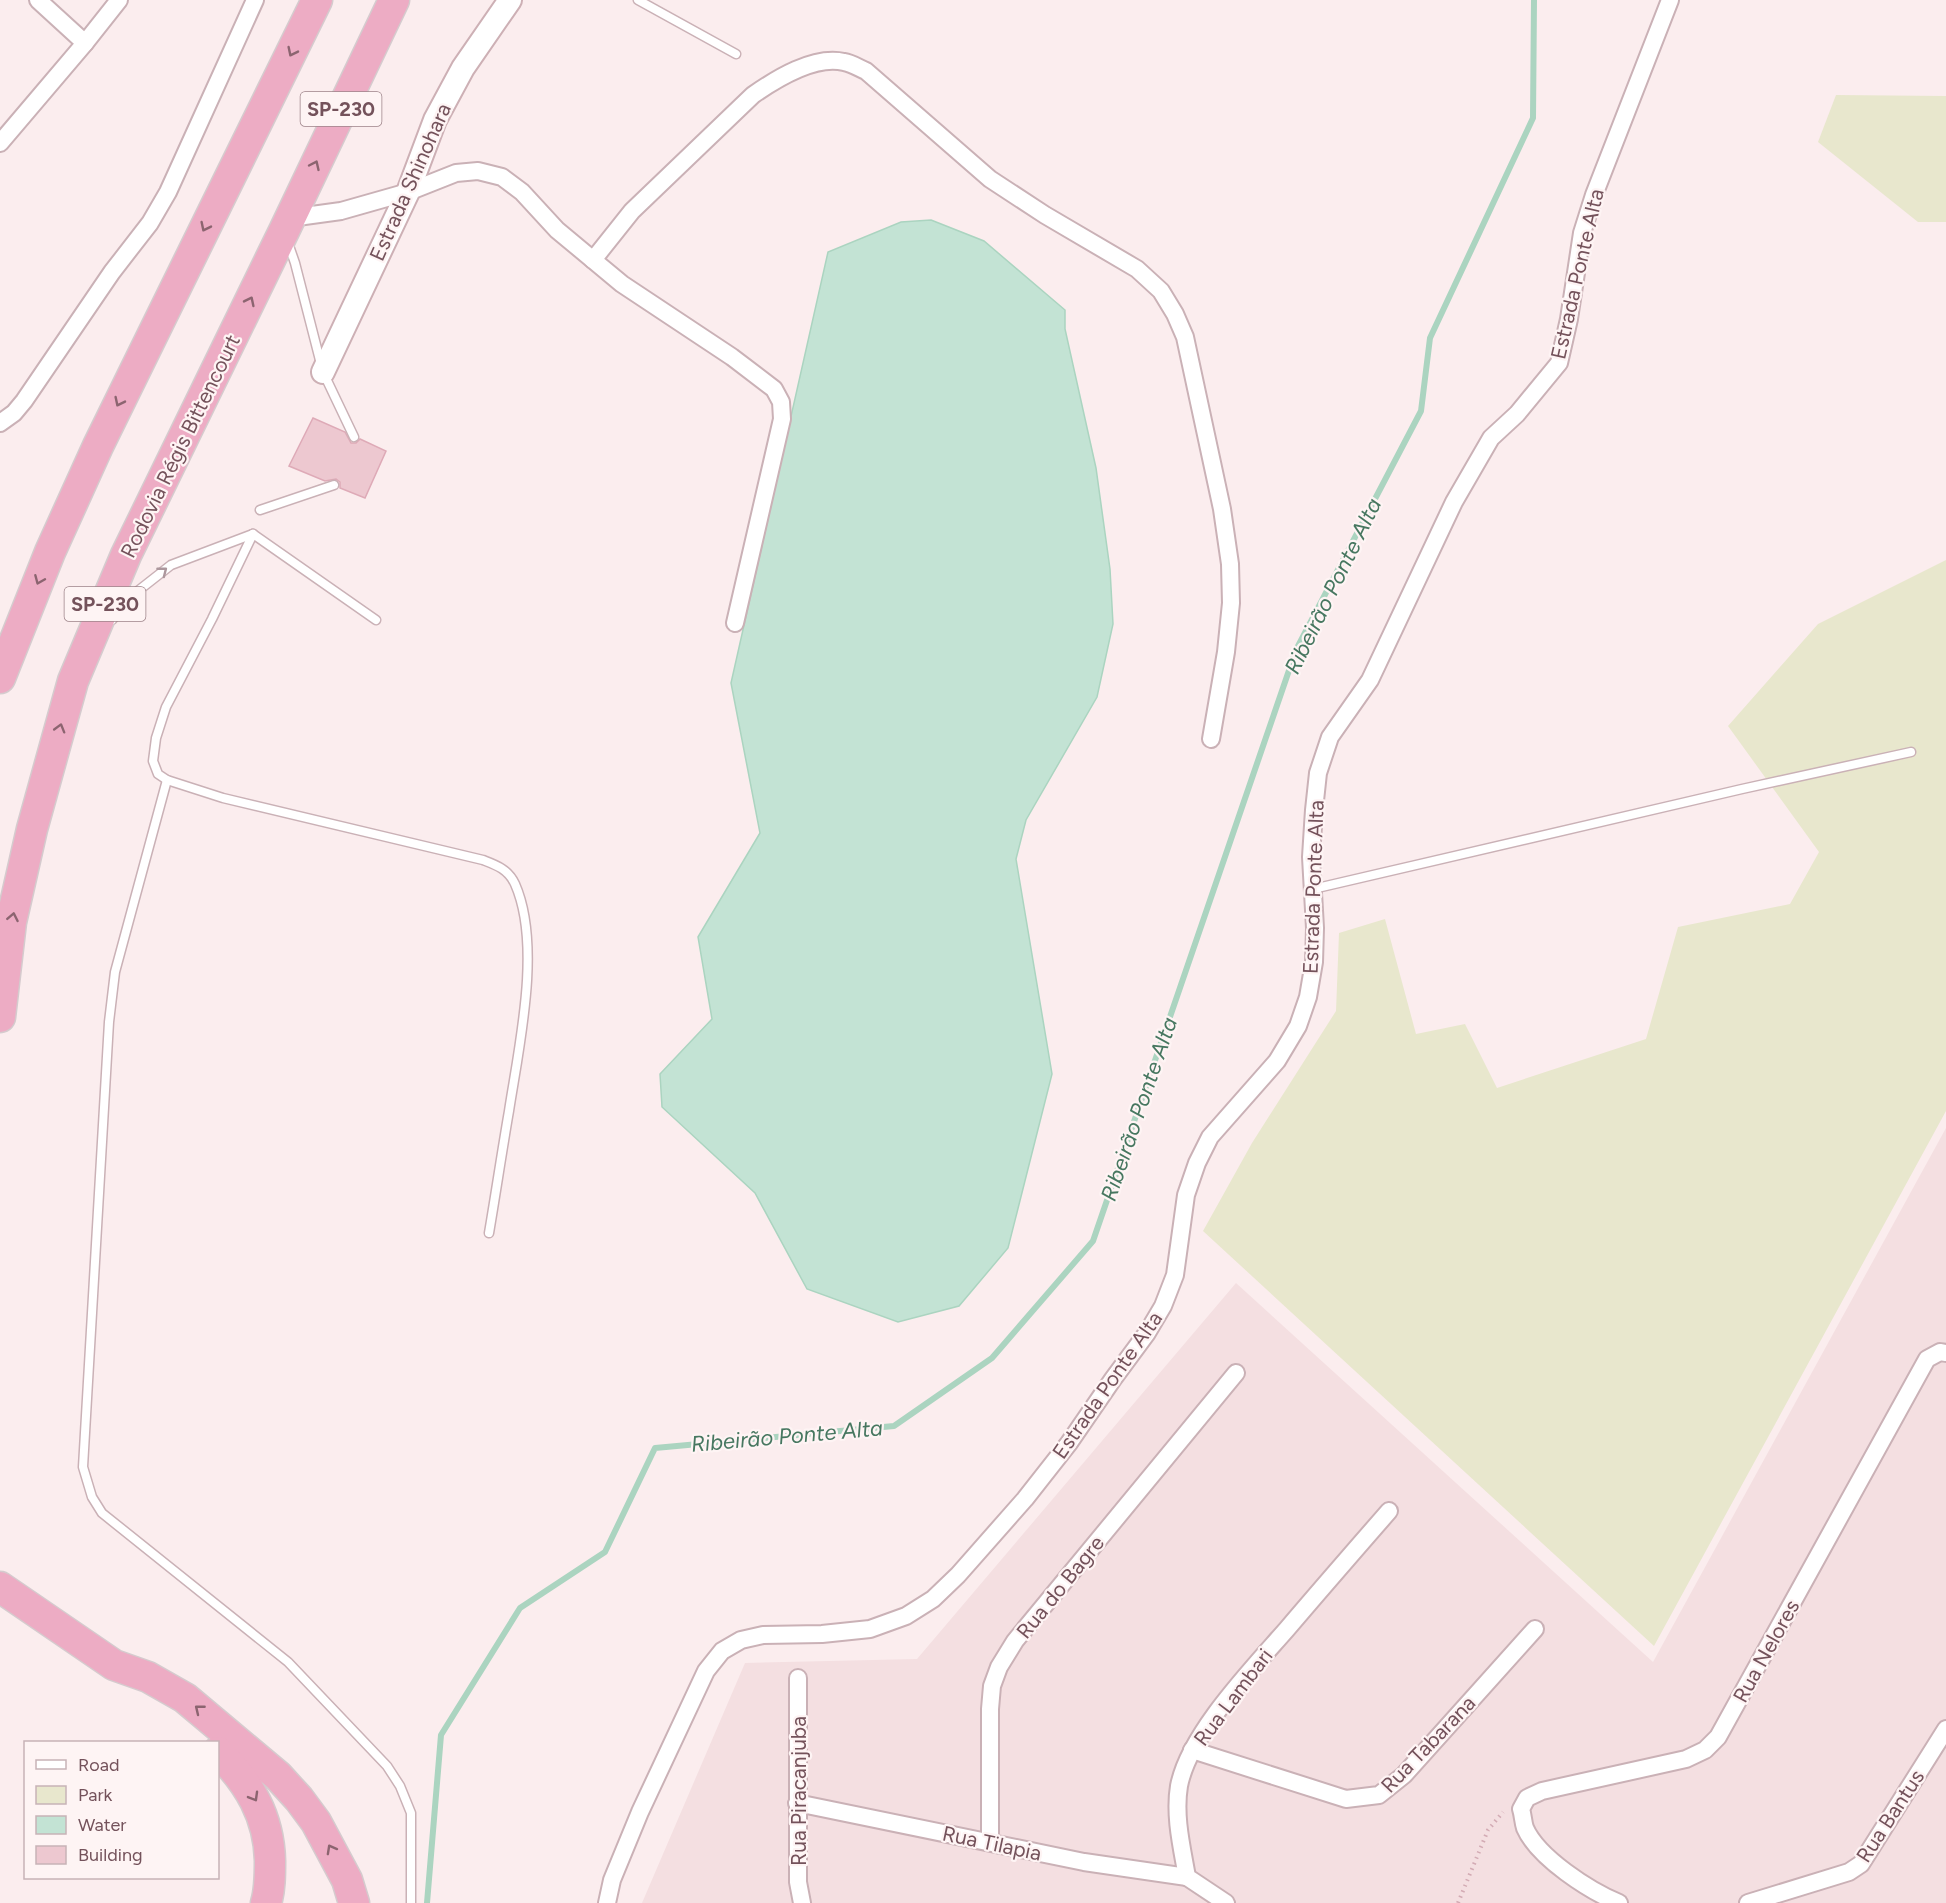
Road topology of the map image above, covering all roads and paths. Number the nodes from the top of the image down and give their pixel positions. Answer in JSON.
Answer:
{"nodes":[{"id":1,"x":38,"y":0,"type":"edge"},
{"id":2,"x":119,"y":0,"type":"edge"},
{"id":3,"x":255,"y":0,"type":"edge"},
{"id":4,"x":317,"y":0,"type":"edge"},
{"id":5,"x":394,"y":0,"type":"edge"},
{"id":6,"x":510,"y":0,"type":"edge"},
{"id":7,"x":638,"y":0,"type":"edge"},
{"id":8,"x":1670,"y":0,"type":"edge"},
{"id":9,"x":85,"y":43,"type":"junction"},
{"id":10,"x":736,"y":54,"type":"dead end"},
{"id":11,"x":0,"y":143,"type":"edge"},
{"id":12,"x":408,"y":192,"type":"junction"},
{"id":13,"x":287,"y":225,"type":"junction"},
{"id":14,"x":593,"y":260,"type":"junction"},
{"id":15,"x":323,"y":372,"type":"junction"},
{"id":16,"x":0,"y":423,"type":"edge"},
{"id":17,"x":354,"y":437,"type":"dead end"},
{"id":18,"x":334,"y":485,"type":"dead end"},
{"id":19,"x":260,"y":510,"type":"dead end"},
{"id":20,"x":253,"y":534,"type":"junction"},
{"id":21,"x":376,"y":620,"type":"dead end"},
{"id":22,"x":735,"y":623,"type":"dead end"},
{"id":23,"x":0,"y":678,"type":"edge"},
{"id":24,"x":73,"y":681,"type":"junction"},
{"id":25,"x":1211,"y":739,"type":"dead end"},
{"id":26,"x":1911,"y":752,"type":"dead end"},
{"id":27,"x":167,"y":780,"type":"junction"},
{"id":28,"x":1313,"y":889,"type":"junction"},
{"id":29,"x":0,"y":1017,"type":"edge"},
{"id":30,"x":489,"y":1233,"type":"dead end"},
{"id":31,"x":1946,"y":1353,"type":"edge"},
{"id":32,"x":1236,"y":1373,"type":"dead end"},
{"id":33,"x":1389,"y":1511,"type":"dead end"},
{"id":34,"x":0,"y":1587,"type":"edge"},
{"id":35,"x":1535,"y":1629,"type":"dead end"},
{"id":36,"x":101,"y":1657,"type":"junction"},
{"id":37,"x":798,"y":1678,"type":"dead end"},
{"id":38,"x":1946,"y":1729,"type":"edge"},
{"id":39,"x":206,"y":1741,"type":"edge"},
{"id":40,"x":1192,"y":1750,"type":"junction"},
{"id":41,"x":219,"y":1753,"type":"edge"},
{"id":42,"x":798,"y":1803,"type":"junction"},
{"id":43,"x":1521,"y":1809,"type":"junction"},
{"id":44,"x":990,"y":1842,"type":"junction"},
{"id":45,"x":1187,"y":1877,"type":"junction"},
{"id":46,"x":266,"y":1903,"type":"edge"},
{"id":47,"x":354,"y":1903,"type":"edge"},
{"id":48,"x":411,"y":1903,"type":"edge"},
{"id":49,"x":607,"y":1903,"type":"edge"},
{"id":50,"x":802,"y":1903,"type":"edge"},
{"id":51,"x":1226,"y":1903,"type":"edge"},
{"id":52,"x":1458,"y":1903,"type":"edge"},
{"id":53,"x":1619,"y":1903,"type":"edge"},
{"id":54,"x":1748,"y":1903,"type":"edge"}],
"edges":[{"from":1,"to":9,"type":"street"},
{"from":2,"to":9,"type":"street"},
{"from":3,"to":16,"type":"street"},
{"from":4,"to":23,"type":"highway","number":"SP-230","one_way":true},
{"from":13,"to":5,"type":"highway","name":"Rodovia Régis Bittencourt","number":"SP-230","one_way":true},
{"from":6,"to":12,"type":"street","name":"Estrada Shinohara"},
{"from":7,"to":10,"type":"lane"},
{"from":8,"to":28,"type":"street","name":"Estrada Ponte Alta"},
{"from":9,"to":11,"type":"street"},
{"from":12,"to":13,"type":"street"},
{"from":12,"to":14,"type":"street"},
{"from":12,"to":15,"type":"street","name":"Estrada Shinohara"},
{"from":13,"to":15,"type":"lane"},
{"from":24,"to":13,"type":"highway","name":"Rodovia Régis Bittencourt","number":"SP-230","one_way":true},
{"from":14,"to":22,"type":"street"},
{"from":14,"to":25,"type":"street"},
{"from":15,"to":17,"type":"lane"},
{"from":18,"to":19,"type":"lane"},
{"from":20,"to":21,"type":"lane"},
{"from":24,"to":20,"type":"lane","one_way":true},
{"from":20,"to":27,"type":"lane"},
{"from":29,"to":24,"type":"highway","name":"Rodovia Régis Bittencourt","number":"SP-230","one_way":true},
{"from":26,"to":28,"type":"lane"},
{"from":27,"to":30,"type":"lane"},
{"from":27,"to":48,"type":"lane"},
{"from":28,"to":49,"type":"street","name":"Estrada Ponte Alta"},
{"from":31,"to":43,"type":"street","name":"Rua Nelores"},
{"from":32,"to":44,"type":"street","name":"Rua do Bagre"},
{"from":33,"to":40,"type":"street","name":"Rua Lambari"},
{"from":34,"to":36,"type":"highway"},
{"from":35,"to":40,"type":"street","name":"Rua Tabarana"},
{"from":36,"to":39,"type":"highway"},
{"from":47,"to":36,"type":"highway","one_way":true},
{"from":37,"to":42,"type":"street","name":"Rua Piracanjuba"},
{"from":38,"to":54,"type":"street","name":"Rua Bantus"},
{"from":40,"to":45,"type":"street","name":"Rua Lambari"},
{"from":41,"to":46,"type":"highway","one_way":true},
{"from":42,"to":44,"type":"street","name":"Rua Tilapia"},
{"from":42,"to":50,"type":"street","name":"Rua Piracanjuba"},
{"from":43,"to":52,"type":"path"},
{"from":43,"to":53,"type":"street"},
{"from":44,"to":45,"type":"street","name":"Rua Tilapia"},
{"from":45,"to":51,"type":"street"}]}
